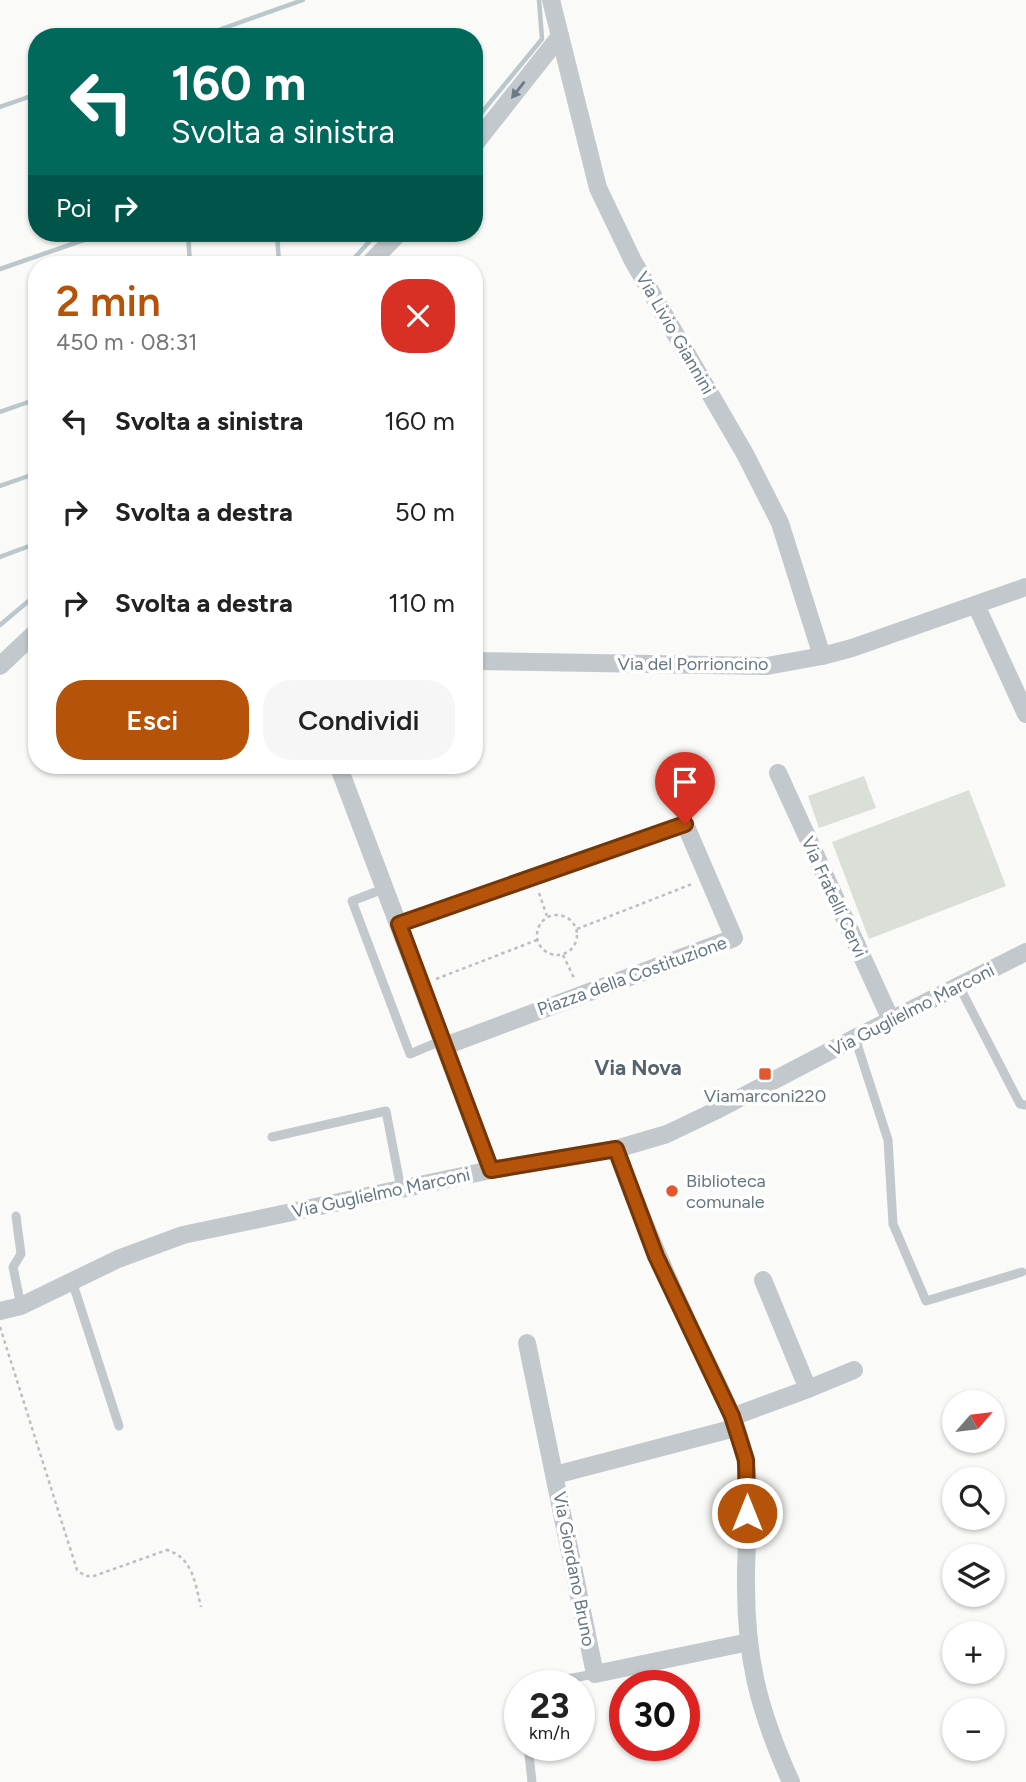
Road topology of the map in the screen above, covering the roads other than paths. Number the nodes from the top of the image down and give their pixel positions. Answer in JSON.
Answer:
{"nodes":[{"id":1,"x":551,"y":0,"type":"edge"},
{"id":2,"x":560,"y":36,"type":"junction"},
{"id":3,"x":483,"y":134,"type":"edge"},
{"id":4,"x":390,"y":242,"type":"edge"},
{"id":5,"x":377,"y":256,"type":"edge"},
{"id":6,"x":1026,"y":587,"type":"edge"},
{"id":7,"x":976,"y":605,"type":"junction"},
{"id":8,"x":28,"y":640,"type":"edge"},
{"id":9,"x":822,"y":656,"type":"junction"},
{"id":10,"x":483,"y":661,"type":"edge"},
{"id":11,"x":0,"y":666,"type":"edge"},
{"id":12,"x":1026,"y":714,"type":"edge"},
{"id":13,"x":342,"y":774,"type":"edge"},
{"id":14,"x":778,"y":774,"type":"dead end"},
{"id":15,"x":386,"y":888,"type":"junction"},
{"id":16,"x":399,"y":924,"type":"junction"},
{"id":17,"x":1026,"y":952,"type":"edge"},
{"id":18,"x":959,"y":986,"type":"junction"},
{"id":19,"x":891,"y":1020,"type":"junction"},
{"id":20,"x":855,"y":1038,"type":"junction"},
{"id":21,"x":444,"y":1043,"type":"junction"},
{"id":22,"x":1026,"y":1105,"type":"edge"},
{"id":23,"x":272,"y":1137,"type":"dead end"},
{"id":24,"x":616,"y":1149,"type":"junction"},
{"id":25,"x":491,"y":1170,"type":"junction"},
{"id":26,"x":401,"y":1189,"type":"junction"},
{"id":27,"x":16,"y":1216,"type":"dead end"},
{"id":28,"x":1023,"y":1272,"type":"dead end"},
{"id":29,"x":763,"y":1280,"type":"dead end"},
{"id":30,"x":72,"y":1281,"type":"junction"},
{"id":31,"x":20,"y":1306,"type":"junction"},
{"id":32,"x":0,"y":1311,"type":"edge"},
{"id":33,"x":527,"y":1343,"type":"dead end"},
{"id":34,"x":854,"y":1370,"type":"dead end"},
{"id":35,"x":808,"y":1390,"type":"junction"},
{"id":36,"x":733,"y":1422,"type":"junction"},
{"id":37,"x":119,"y":1426,"type":"dead end"},
{"id":38,"x":555,"y":1475,"type":"junction"},
{"id":39,"x":749,"y":1642,"type":"junction"},
{"id":40,"x":594,"y":1670,"type":"edge"},
{"id":41,"x":595,"y":1674,"type":"edge"},
{"id":42,"x":530,"y":1761,"type":"edge"},
{"id":43,"x":532,"y":1782,"type":"edge"},
{"id":44,"x":791,"y":1782,"type":"edge"}],
"edges":[{"from":1,"to":2,"type":"street","name":"Via Livio Giannini"},
{"from":2,"to":3,"type":"street","one_way":true},
{"from":2,"to":9,"type":"street","name":"Via Livio Giannini"},
{"from":4,"to":5,"type":"street"},
{"from":6,"to":7,"type":"street","name":"Via del Porrioncino"},
{"from":7,"to":9,"type":"street","name":"Via del Porrioncino"},
{"from":7,"to":12,"type":"street"},
{"from":8,"to":11,"type":"street"},
{"from":9,"to":10,"type":"street","name":"Via del Porrioncino"},
{"from":13,"to":15,"type":"street"},
{"from":14,"to":19,"type":"street","name":"Via Fratelli Cervi"},
{"from":15,"to":16,"type":"street"},
{"from":15,"to":21,"type":"lane"},
{"from":16,"to":21,"type":"street"},
{"from":16,"to":21,"type":"street","name":"Piazza della Costituzione"},
{"from":17,"to":18,"type":"street","name":"Via Guglielmo Marconi"},
{"from":18,"to":19,"type":"street","name":"Via Guglielmo Marconi"},
{"from":18,"to":22,"type":"lane"},
{"from":19,"to":20,"type":"street","name":"Via Guglielmo Marconi"},
{"from":20,"to":24,"type":"street","name":"Via Guglielmo Marconi"},
{"from":20,"to":28,"type":"lane"},
{"from":21,"to":25,"type":"street"},
{"from":23,"to":26,"type":"lane"},
{"from":24,"to":25,"type":"street","name":"Via Guglielmo Marconi"},
{"from":24,"to":36,"type":"street"},
{"from":25,"to":26,"type":"street","name":"Via Guglielmo Marconi"},
{"from":26,"to":30,"type":"street","name":"Via Guglielmo Marconi"},
{"from":27,"to":31,"type":"lane"},
{"from":29,"to":35,"type":"street"},
{"from":30,"to":31,"type":"street","name":"Via Guglielmo Marconi"},
{"from":30,"to":37,"type":"lane"},
{"from":31,"to":32,"type":"street","name":"Via Guglielmo Marconi"},
{"from":33,"to":38,"type":"street","name":"Via Giordano Bruno"},
{"from":34,"to":35,"type":"street","name":"Via Giordano Bruno"},
{"from":35,"to":36,"type":"street","name":"Via Giordano Bruno"},
{"from":36,"to":38,"type":"street","name":"Via Giordano Bruno"},
{"from":36,"to":39,"type":"street"},
{"from":38,"to":40,"type":"street","name":"Via Giordano Bruno"},
{"from":39,"to":41,"type":"street"},
{"from":39,"to":44,"type":"street"},
{"from":42,"to":43,"type":"lane"}]}
